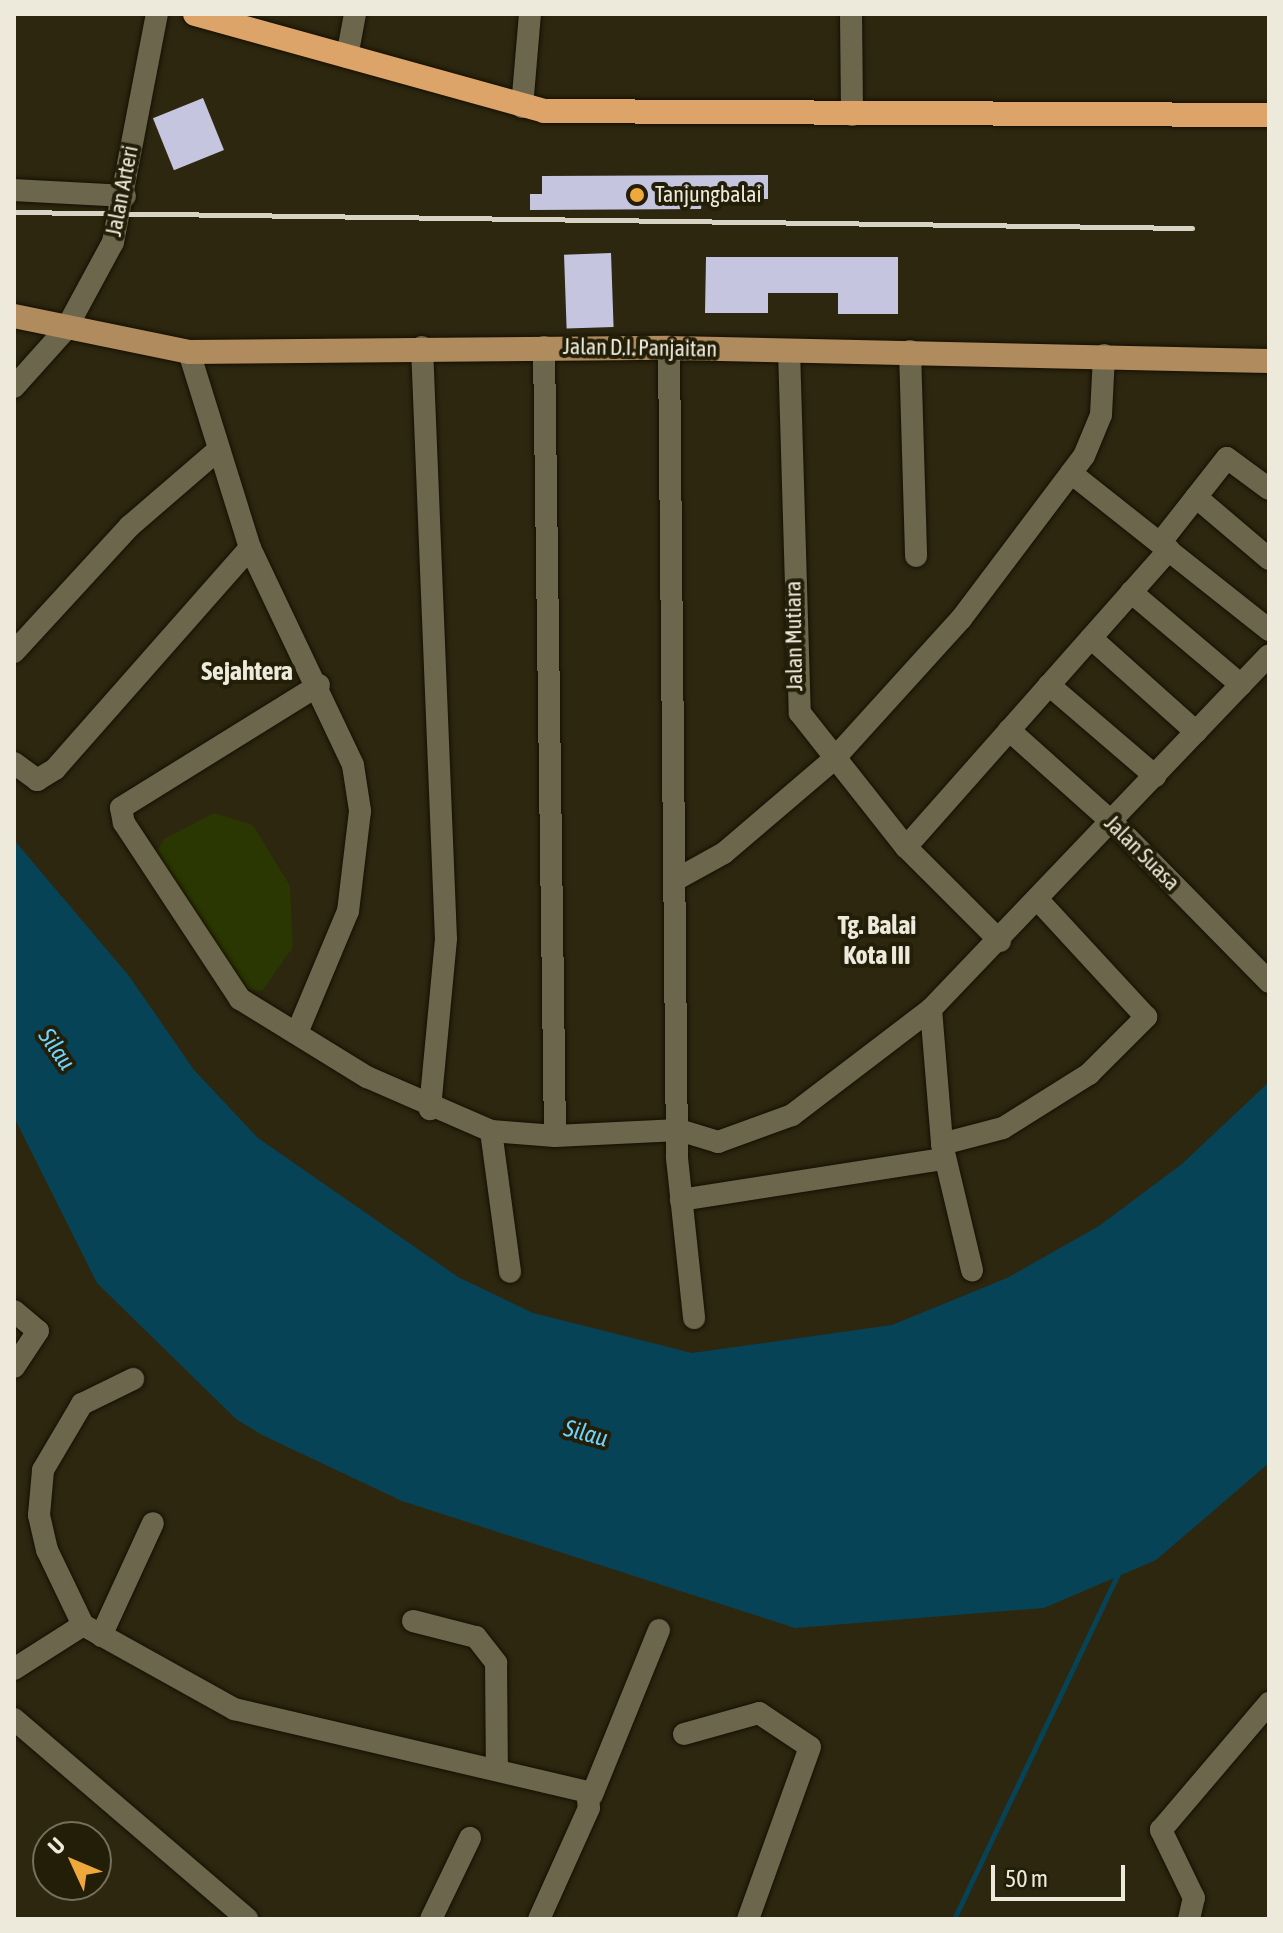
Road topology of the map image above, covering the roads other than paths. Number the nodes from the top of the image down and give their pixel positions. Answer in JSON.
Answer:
{"nodes":[{"id":1,"x":157,"y":14,"type":"edge"},
{"id":2,"x":195,"y":14,"type":"edge"},
{"id":3,"x":355,"y":14,"type":"edge"},
{"id":4,"x":530,"y":14,"type":"edge"},
{"id":5,"x":851,"y":14,"type":"edge"},
{"id":6,"x":347,"y":57,"type":"junction"},
{"id":7,"x":522,"y":107,"type":"junction"},
{"id":8,"x":852,"y":115,"type":"junction"},
{"id":9,"x":1269,"y":115,"type":"edge"},
{"id":10,"x":14,"y":190,"type":"edge"},
{"id":11,"x":125,"y":196,"type":"junction"},
{"id":12,"x":14,"y":316,"type":"edge"},
{"id":13,"x":66,"y":329,"type":"junction"},
{"id":14,"x":422,"y":347,"type":"junction"},
{"id":15,"x":544,"y":347,"type":"junction"},
{"id":16,"x":669,"y":348,"type":"junction"},
{"id":17,"x":789,"y":350,"type":"junction"},
{"id":18,"x":910,"y":351,"type":"junction"},
{"id":19,"x":189,"y":352,"type":"junction"},
{"id":20,"x":1104,"y":355,"type":"junction"},
{"id":21,"x":1269,"y":361,"type":"edge"},
{"id":22,"x":14,"y":387,"type":"edge"},
{"id":23,"x":218,"y":450,"type":"junction"},
{"id":24,"x":1071,"y":473,"type":"junction"},
{"id":25,"x":1269,"y":489,"type":"edge"},
{"id":26,"x":1196,"y":497,"type":"junction"},
{"id":27,"x":1165,"y":546,"type":"junction"},
{"id":28,"x":250,"y":548,"type":"junction"},
{"id":29,"x":916,"y":556,"type":"dead end"},
{"id":30,"x":1269,"y":559,"type":"edge"},
{"id":31,"x":1131,"y":592,"type":"junction"},
{"id":32,"x":1269,"y":630,"type":"edge"},
{"id":33,"x":1091,"y":638,"type":"junction"},
{"id":34,"x":14,"y":652,"type":"edge"},
{"id":35,"x":1269,"y":655,"type":"edge"},
{"id":36,"x":319,"y":685,"type":"junction"},
{"id":37,"x":1049,"y":685,"type":"junction"},
{"id":38,"x":1241,"y":685,"type":"junction"},
{"id":39,"x":1009,"y":730,"type":"junction"},
{"id":40,"x":1196,"y":732,"type":"junction"},
{"id":41,"x":833,"y":760,"type":"junction"},
{"id":42,"x":14,"y":763,"type":"edge"},
{"id":43,"x":1155,"y":776,"type":"junction"},
{"id":44,"x":1112,"y":822,"type":"junction"},
{"id":45,"x":906,"y":847,"type":"junction"},
{"id":46,"x":677,"y":879,"type":"junction"},
{"id":47,"x":1038,"y":900,"type":"junction"},
{"id":48,"x":1000,"y":941,"type":"junction"},
{"id":49,"x":1269,"y":982,"type":"edge"},
{"id":50,"x":931,"y":1009,"type":"junction"},
{"id":51,"x":297,"y":1033,"type":"junction"},
{"id":52,"x":430,"y":1109,"type":"junction"},
{"id":53,"x":679,"y":1130,"type":"junction"},
{"id":54,"x":491,"y":1131,"type":"junction"},
{"id":55,"x":555,"y":1136,"type":"junction"},
{"id":56,"x":943,"y":1152,"type":"junction"},
{"id":57,"x":681,"y":1200,"type":"junction"},
{"id":58,"x":972,"y":1270,"type":"dead end"},
{"id":59,"x":510,"y":1272,"type":"dead end"},
{"id":60,"x":14,"y":1311,"type":"edge"},
{"id":61,"x":694,"y":1318,"type":"dead end"},
{"id":62,"x":14,"y":1367,"type":"edge"},
{"id":63,"x":133,"y":1379,"type":"dead end"},
{"id":64,"x":153,"y":1523,"type":"dead end"},
{"id":65,"x":413,"y":1621,"type":"dead end"},
{"id":66,"x":92,"y":1630,"type":"junction"},
{"id":67,"x":659,"y":1630,"type":"dead end"},
{"id":68,"x":14,"y":1669,"type":"edge"},
{"id":69,"x":1265,"y":1716,"type":"edge"},
{"id":70,"x":14,"y":1719,"type":"edge"},
{"id":71,"x":684,"y":1734,"type":"dead end"},
{"id":72,"x":497,"y":1769,"type":"junction"},
{"id":73,"x":592,"y":1795,"type":"junction"},
{"id":74,"x":470,"y":1838,"type":"dead end"},
{"id":75,"x":247,"y":1919,"type":"edge"},
{"id":76,"x":431,"y":1919,"type":"edge"},
{"id":77,"x":539,"y":1919,"type":"edge"},
{"id":78,"x":748,"y":1919,"type":"edge"},
{"id":79,"x":1189,"y":1919,"type":"edge"}],
"edges":[{"from":1,"to":11,"type":"street","name":"Jalan Arteri"},
{"from":2,"to":6,"type":"highway"},
{"from":3,"to":6,"type":"street"},
{"from":4,"to":7,"type":"street"},
{"from":5,"to":8,"type":"street"},
{"from":6,"to":7,"type":"highway"},
{"from":7,"to":8,"type":"highway"},
{"from":8,"to":9,"type":"highway"},
{"from":10,"to":11,"type":"street"},
{"from":11,"to":13,"type":"street","name":"Jalan Arteri"},
{"from":12,"to":13,"type":"main road","name":"Jalan D.I. Panjaitan"},
{"from":13,"to":19,"type":"main road","name":"Jalan D.I. Panjaitan"},
{"from":13,"to":22,"type":"street","name":"Jalan Arteri"},
{"from":14,"to":15,"type":"main road","name":"Jalan D.I. Panjaitan"},
{"from":14,"to":19,"type":"main road","name":"Jalan D.I. Panjaitan"},
{"from":14,"to":52,"type":"street"},
{"from":15,"to":16,"type":"main road","name":"Jalan D.I. Panjaitan"},
{"from":15,"to":55,"type":"street"},
{"from":16,"to":17,"type":"main road","name":"Jalan D.I. Panjaitan"},
{"from":16,"to":46,"type":"street"},
{"from":17,"to":18,"type":"main road","name":"Jalan D.I. Panjaitan"},
{"from":17,"to":41,"type":"street","name":"Jalan Mutiara"},
{"from":18,"to":20,"type":"main road","name":"Jalan D.I. Panjaitan"},
{"from":18,"to":29,"type":"street"},
{"from":19,"to":23,"type":"street"},
{"from":20,"to":21,"type":"main road","name":"Jalan D.I. Panjaitan"},
{"from":20,"to":24,"type":"street"},
{"from":23,"to":28,"type":"street"},
{"from":23,"to":34,"type":"street"},
{"from":24,"to":27,"type":"street"},
{"from":24,"to":41,"type":"street"},
{"from":25,"to":26,"type":"street"},
{"from":26,"to":27,"type":"street"},
{"from":26,"to":30,"type":"street"},
{"from":27,"to":31,"type":"street"},
{"from":27,"to":32,"type":"street"},
{"from":28,"to":36,"type":"street"},
{"from":28,"to":42,"type":"street"},
{"from":31,"to":33,"type":"street"},
{"from":31,"to":38,"type":"street"},
{"from":33,"to":37,"type":"street"},
{"from":33,"to":40,"type":"street"},
{"from":35,"to":38,"type":"street"},
{"from":36,"to":51,"type":"street"},
{"from":36,"to":51,"type":"street"},
{"from":37,"to":39,"type":"street"},
{"from":37,"to":43,"type":"street"},
{"from":38,"to":40,"type":"street"},
{"from":39,"to":44,"type":"street","name":"Jalan Suasa"},
{"from":39,"to":45,"type":"street"},
{"from":40,"to":43,"type":"street"},
{"from":41,"to":45,"type":"street","name":"Jalan Mutiara"},
{"from":41,"to":46,"type":"street"},
{"from":43,"to":44,"type":"street"},
{"from":44,"to":47,"type":"street"},
{"from":44,"to":49,"type":"street","name":"Jalan Suasa"},
{"from":45,"to":48,"type":"street","name":"Jalan Mutiara"},
{"from":46,"to":53,"type":"street"},
{"from":47,"to":48,"type":"street"},
{"from":47,"to":56,"type":"street"},
{"from":48,"to":50,"type":"street"},
{"from":50,"to":53,"type":"street"},
{"from":50,"to":56,"type":"street"},
{"from":51,"to":52,"type":"street"},
{"from":52,"to":54,"type":"street"},
{"from":53,"to":55,"type":"street"},
{"from":53,"to":57,"type":"street"},
{"from":54,"to":55,"type":"street"},
{"from":54,"to":59,"type":"street"},
{"from":56,"to":57,"type":"street"},
{"from":56,"to":58,"type":"street"},
{"from":57,"to":61,"type":"street"},
{"from":60,"to":62,"type":"street"},
{"from":63,"to":66,"type":"street"},
{"from":64,"to":66,"type":"street"},
{"from":65,"to":72,"type":"street"},
{"from":66,"to":68,"type":"street"},
{"from":66,"to":72,"type":"street"},
{"from":67,"to":73,"type":"street"},
{"from":69,"to":79,"type":"street"},
{"from":70,"to":75,"type":"street"},
{"from":71,"to":78,"type":"street"},
{"from":72,"to":73,"type":"street"},
{"from":73,"to":77,"type":"street"},
{"from":74,"to":76,"type":"street"}]}
